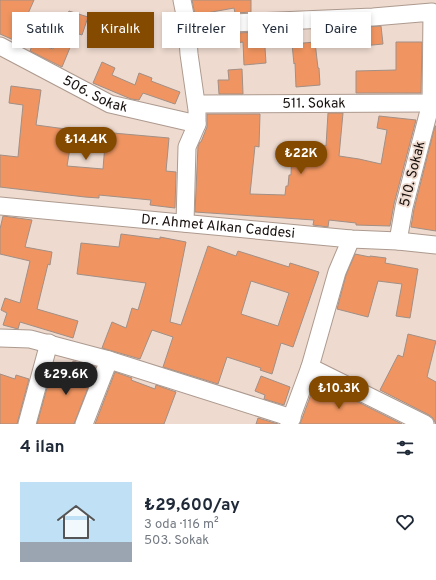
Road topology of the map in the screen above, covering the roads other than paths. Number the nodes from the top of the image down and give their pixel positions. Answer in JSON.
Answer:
{"nodes":[{"id":1,"x":182,"y":0,"type":"edge"},
{"id":2,"x":184,"y":12,"type":"edge"},
{"id":3,"x":240,"y":23,"type":"edge"},
{"id":4,"x":0,"y":46,"type":"edge"},
{"id":5,"x":189,"y":48,"type":"edge"},
{"id":6,"x":431,"y":103,"type":"junction"},
{"id":7,"x":197,"y":104,"type":"junction"},
{"id":8,"x":197,"y":124,"type":"junction"},
{"id":9,"x":0,"y":206,"type":"edge"},
{"id":10,"x":185,"y":223,"type":"junction"},
{"id":11,"x":350,"y":239,"type":"junction"},
{"id":12,"x":398,"y":241,"type":"junction"},
{"id":13,"x":436,"y":246,"type":"edge"},
{"id":14,"x":0,"y":338,"type":"edge"},
{"id":15,"x":49,"y":343,"type":"junction"},
{"id":16,"x":110,"y":360,"type":"junction"},
{"id":17,"x":310,"y":367,"type":"junction"},
{"id":18,"x":291,"y":421,"type":"edge"},
{"id":19,"x":27,"y":424,"type":"edge"},
{"id":20,"x":84,"y":424,"type":"edge"},
{"id":21,"x":424,"y":424,"type":"edge"}],
"edges":[{"from":1,"to":2,"type":"street"},
{"from":3,"to":6,"type":"street","name":"510. Sokak"},
{"from":4,"to":8,"type":"street","name":"506. Sokak"},
{"from":5,"to":7,"type":"street"},
{"from":6,"to":7,"type":"street","name":"511. Sokak"},
{"from":6,"to":12,"type":"street","name":"510. Sokak"},
{"from":7,"to":8,"type":"street"},
{"from":8,"to":10,"type":"street"},
{"from":9,"to":10,"type":"street","name":"Dr. Ahmet Alkan Caddesi"},
{"from":10,"to":11,"type":"street","name":"Dr. Ahmet Alkan Caddesi"},
{"from":11,"to":12,"type":"street","name":"Dr. Ahmet Alkan Caddesi"},
{"from":11,"to":17,"type":"street"},
{"from":12,"to":13,"type":"street","name":"Dr. Ahmet Alkan Caddesi"},
{"from":14,"to":15,"type":"street"},
{"from":15,"to":16,"type":"street"},
{"from":15,"to":19,"type":"street"},
{"from":16,"to":18,"type":"street"},
{"from":16,"to":20,"type":"street"},
{"from":17,"to":18,"type":"street"},
{"from":17,"to":21,"type":"street"}]}
